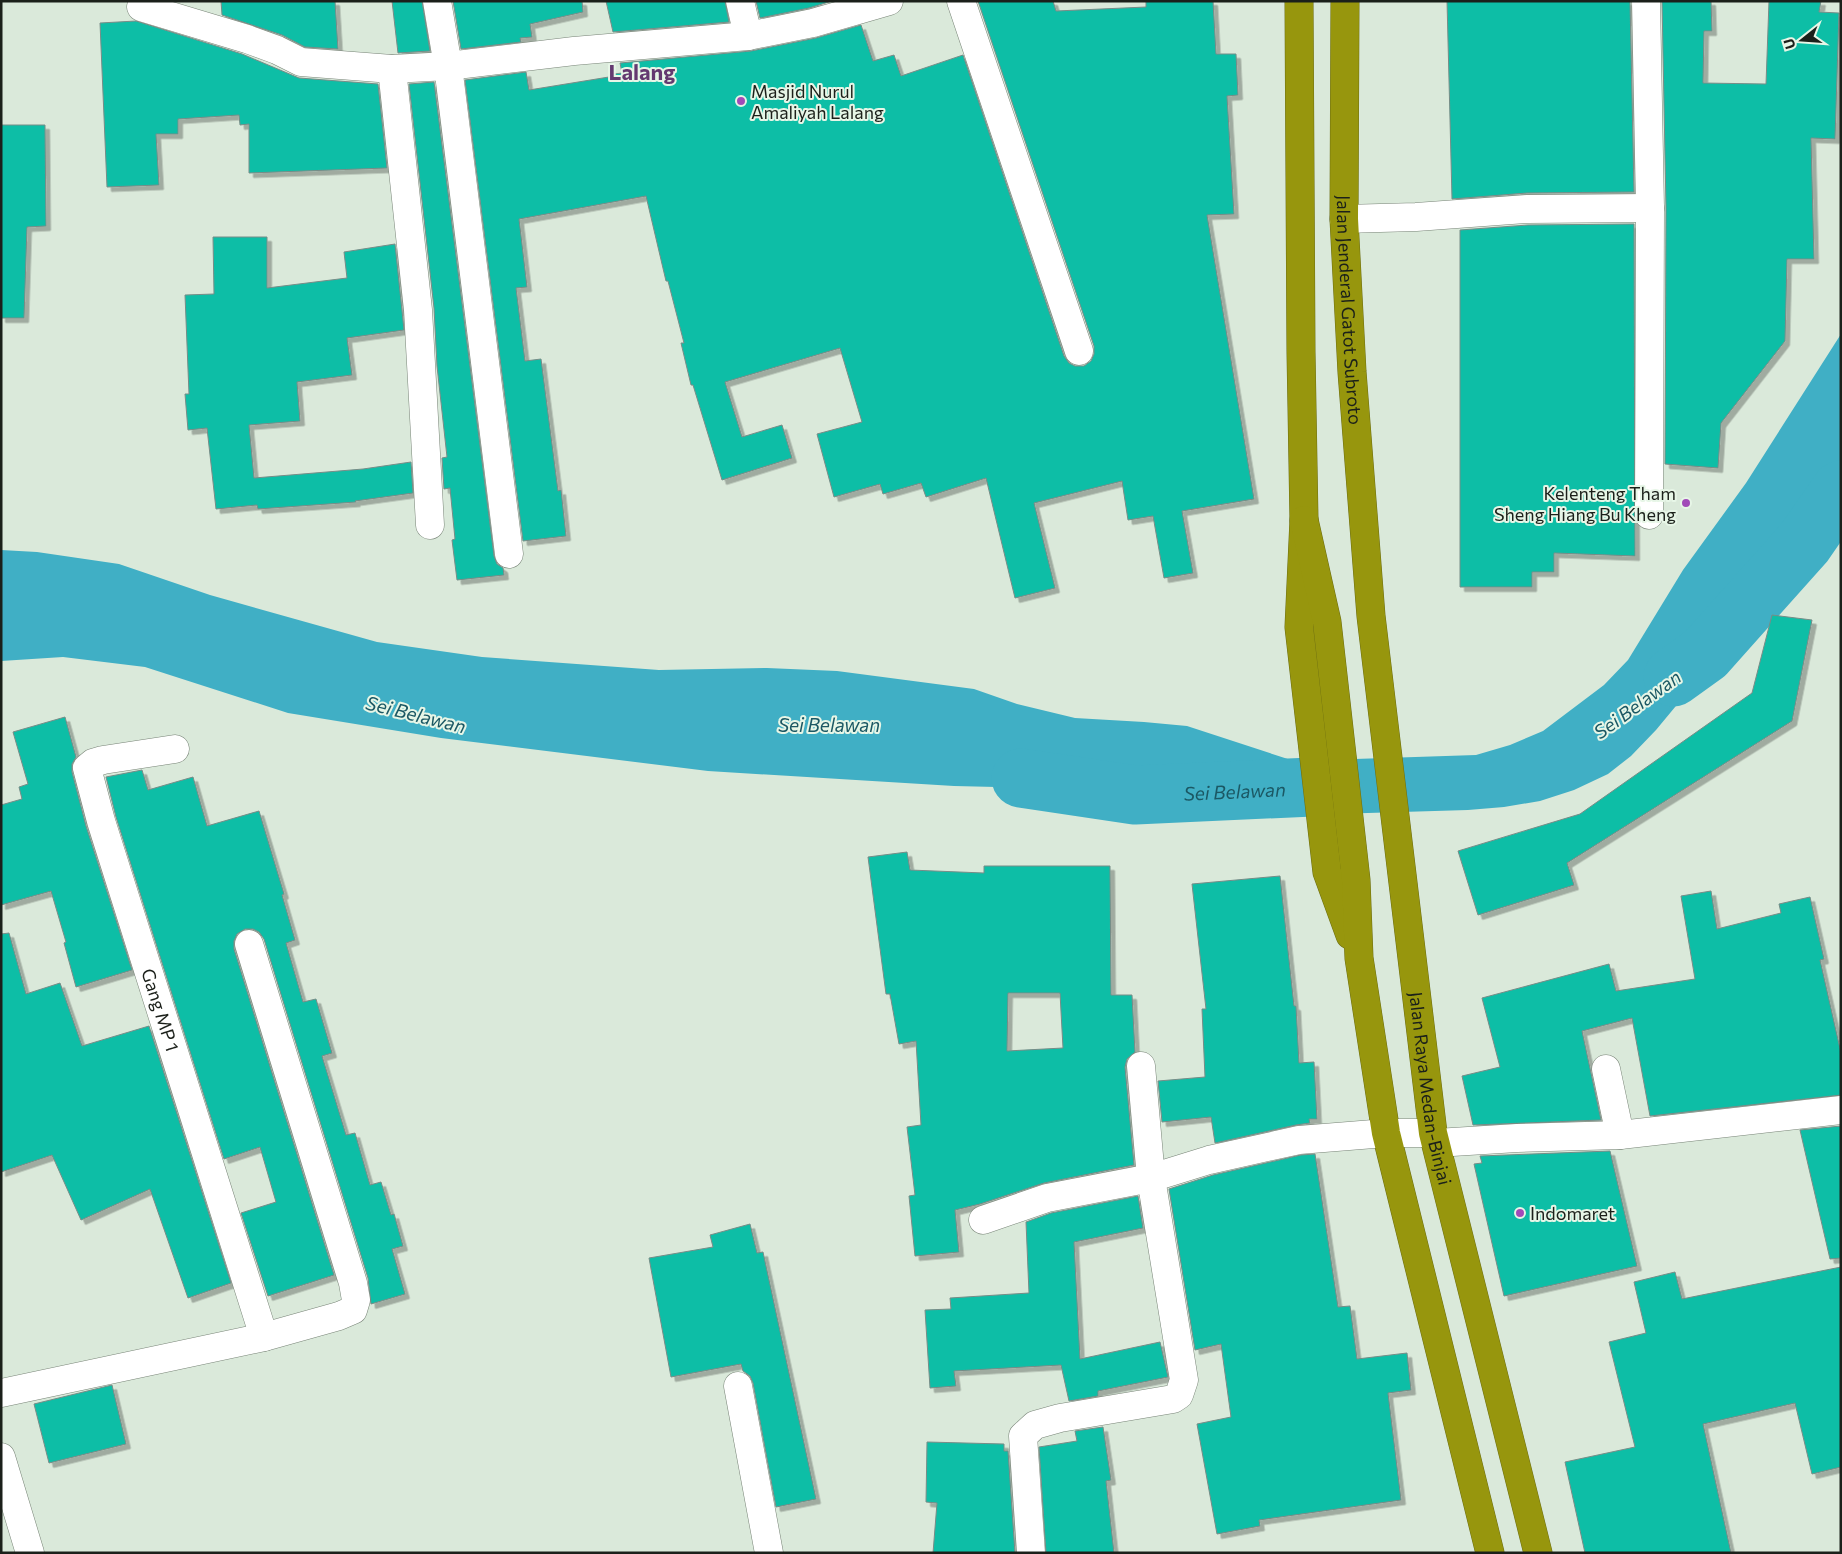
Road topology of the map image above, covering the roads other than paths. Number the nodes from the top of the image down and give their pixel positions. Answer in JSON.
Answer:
{"nodes":[{"id":1,"x":437,"y":1,"type":"edge"},
{"id":2,"x":740,"y":1,"type":"edge"},
{"id":3,"x":889,"y":1,"type":"edge"},
{"id":4,"x":961,"y":1,"type":"edge"},
{"id":5,"x":1299,"y":1,"type":"edge"},
{"id":6,"x":1345,"y":1,"type":"edge"},
{"id":7,"x":1646,"y":1,"type":"edge"},
{"id":8,"x":142,"y":7,"type":"dead end"},
{"id":9,"x":748,"y":36,"type":"junction"},
{"id":10,"x":448,"y":66,"type":"junction"},
{"id":11,"x":392,"y":68,"type":"junction"},
{"id":12,"x":1650,"y":208,"type":"junction"},
{"id":13,"x":1344,"y":219,"type":"junction"},
{"id":14,"x":1079,"y":351,"type":"dead end"},
{"id":15,"x":1650,"y":515,"type":"dead end"},
{"id":16,"x":1304,"y":520,"type":"junction"},
{"id":17,"x":430,"y":525,"type":"dead end"},
{"id":18,"x":509,"y":554,"type":"dead end"},
{"id":19,"x":1371,"y":616,"type":"joint"},
{"id":20,"x":175,"y":749,"type":"dead end"},
{"id":21,"x":249,"y":944,"type":"dead end"},
{"id":22,"x":1359,"y":958,"type":"junction"},
{"id":23,"x":1141,"y":1066,"type":"dead end"},
{"id":24,"x":1606,"y":1069,"type":"dead end"},
{"id":25,"x":1841,"y":1110,"type":"edge"},
{"id":26,"x":1386,"y":1133,"type":"junction"},
{"id":27,"x":1620,"y":1135,"type":"junction"},
{"id":28,"x":1435,"y":1138,"type":"junction"},
{"id":29,"x":1151,"y":1178,"type":"junction"},
{"id":30,"x":984,"y":1220,"type":"dead end"},
{"id":31,"x":264,"y":1337,"type":"junction"},
{"id":32,"x":738,"y":1386,"type":"dead end"},
{"id":33,"x":1,"y":1392,"type":"edge"},
{"id":34,"x":1,"y":1456,"type":"edge"},
{"id":35,"x":30,"y":1553,"type":"edge"},
{"id":36,"x":769,"y":1553,"type":"edge"},
{"id":37,"x":1031,"y":1553,"type":"edge"},
{"id":38,"x":1490,"y":1553,"type":"edge"},
{"id":39,"x":1538,"y":1553,"type":"edge"}],
"edges":[{"from":1,"to":10,"type":"street"},
{"from":2,"to":9,"type":"street"},
{"from":3,"to":9,"type":"street"},
{"from":4,"to":14,"type":"street"},
{"from":5,"to":16,"type":"highway"},
{"from":6,"to":13,"type":"highway","name":"Jalan Jenderal Gatot Subroto"},
{"from":7,"to":12,"type":"street"},
{"from":8,"to":11,"type":"street"},
{"from":9,"to":10,"type":"street"},
{"from":10,"to":11,"type":"street"},
{"from":10,"to":18,"type":"street"},
{"from":11,"to":17,"type":"street"},
{"from":12,"to":13,"type":"street"},
{"from":12,"to":15,"type":"street"},
{"from":13,"to":19,"type":"highway","name":"Jalan Jenderal Gatot Subroto"},
{"from":16,"to":22,"type":"highway"},
{"from":16,"to":22,"type":"highway"},
{"from":19,"to":28,"type":"highway","name":"Jalan Raya Medan-Binjai"},
{"from":20,"to":31,"type":"street","name":"Gang MP 1"},
{"from":21,"to":31,"type":"street"},
{"from":22,"to":26,"type":"highway"},
{"from":23,"to":29,"type":"street"},
{"from":24,"to":27,"type":"street"},
{"from":25,"to":27,"type":"street"},
{"from":26,"to":28,"type":"street"},
{"from":26,"to":29,"type":"street"},
{"from":26,"to":38,"type":"highway"},
{"from":27,"to":28,"type":"street"},
{"from":28,"to":39,"type":"highway","name":"Jalan Raya Medan-Binjai"},
{"from":29,"to":30,"type":"street"},
{"from":29,"to":37,"type":"street"},
{"from":31,"to":33,"type":"street"},
{"from":32,"to":36,"type":"street"},
{"from":34,"to":35,"type":"street"}]}
